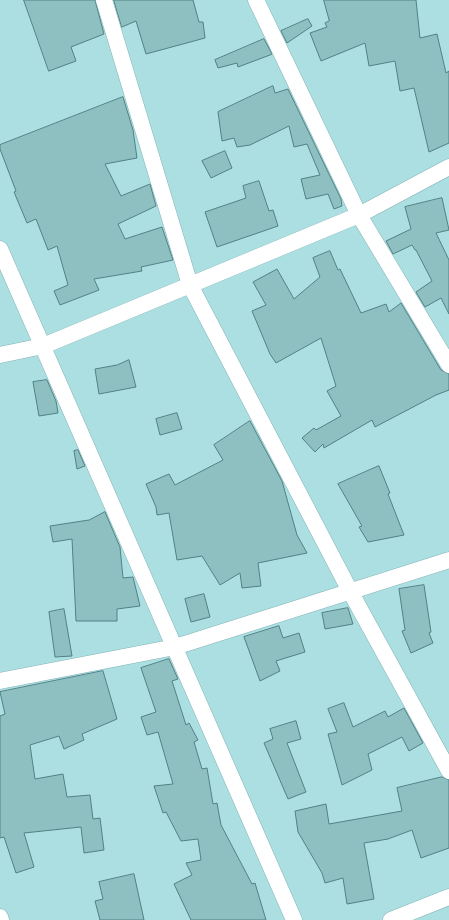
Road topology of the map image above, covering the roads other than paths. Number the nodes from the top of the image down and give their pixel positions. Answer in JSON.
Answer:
{"nodes":[{"id":1,"x":104,"y":0,"type":"edge"},
{"id":2,"x":261,"y":2,"type":"edge"},
{"id":3,"x":449,"y":166,"type":"edge"},
{"id":4,"x":359,"y":215,"type":"junction"},
{"id":5,"x":0,"y":249,"type":"edge"},
{"id":6,"x":190,"y":285,"type":"junction"},
{"id":7,"x":43,"y":346,"type":"junction"},
{"id":8,"x":0,"y":355,"type":"edge"},
{"id":9,"x":449,"y":365,"type":"edge"},
{"id":10,"x":449,"y":560,"type":"edge"},
{"id":11,"x":350,"y":591,"type":"junction"},
{"id":12,"x":174,"y":647,"type":"junction"},
{"id":13,"x":0,"y":681,"type":"edge"},
{"id":14,"x":449,"y":771,"type":"edge"},
{"id":15,"x":449,"y":897,"type":"edge"},
{"id":16,"x":0,"y":917,"type":"edge"},
{"id":17,"x":1,"y":920,"type":"edge"},
{"id":18,"x":294,"y":920,"type":"edge"},
{"id":19,"x":391,"y":920,"type":"edge"}],
"edges":[{"from":1,"to":6,"type":"street"},
{"from":2,"to":4,"type":"street"},
{"from":3,"to":4,"type":"street"},
{"from":4,"to":6,"type":"street"},
{"from":4,"to":9,"type":"street"},
{"from":5,"to":7,"type":"street"},
{"from":6,"to":7,"type":"street"},
{"from":6,"to":11,"type":"street"},
{"from":7,"to":8,"type":"street"},
{"from":7,"to":12,"type":"street"},
{"from":10,"to":11,"type":"street"},
{"from":11,"to":12,"type":"street"},
{"from":11,"to":14,"type":"street"},
{"from":12,"to":13,"type":"street"},
{"from":12,"to":18,"type":"street"},
{"from":15,"to":19,"type":"street"},
{"from":16,"to":17,"type":"street"}]}
